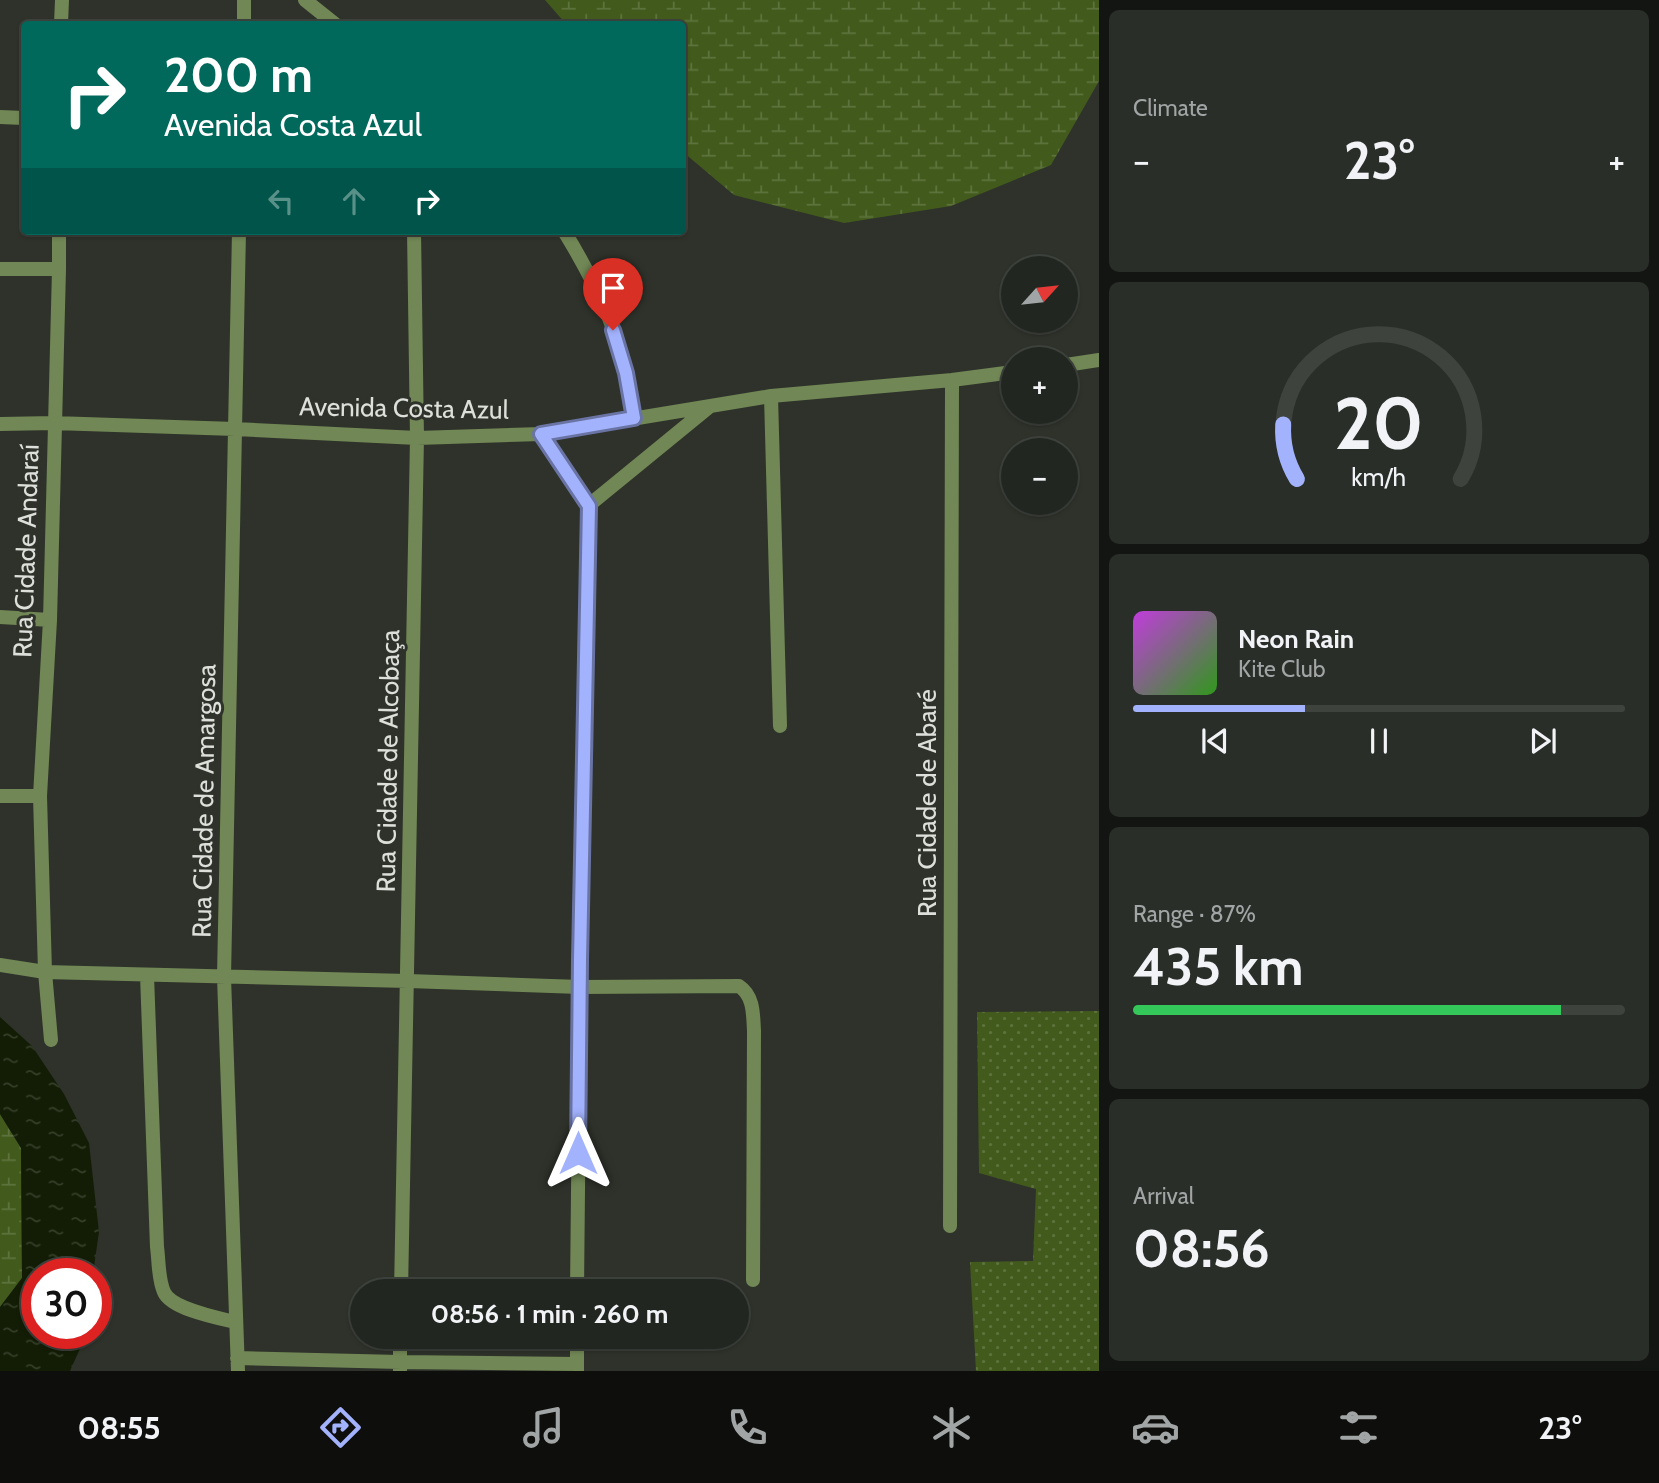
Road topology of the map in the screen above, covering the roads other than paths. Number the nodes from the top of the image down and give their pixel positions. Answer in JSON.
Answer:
{"nodes":[{"id":1,"x":62,"y":0,"type":"edge"},
{"id":2,"x":244,"y":0,"type":"edge"},
{"id":3,"x":305,"y":0,"type":"edge"},
{"id":4,"x":61,"y":21,"type":"edge"},
{"id":5,"x":244,"y":21,"type":"edge"},
{"id":6,"x":331,"y":21,"type":"edge"},
{"id":7,"x":0,"y":117,"type":"edge"},
{"id":8,"x":21,"y":118,"type":"edge"},
{"id":9,"x":59,"y":235,"type":"edge"},
{"id":10,"x":239,"y":235,"type":"edge"},
{"id":11,"x":414,"y":235,"type":"edge"},
{"id":12,"x":566,"y":235,"type":"edge"},
{"id":13,"x":0,"y":269,"type":"edge"},
{"id":14,"x":59,"y":269,"type":"junction"},
{"id":15,"x":1099,"y":360,"type":"edge"},
{"id":16,"x":1078,"y":363,"type":"edge"},
{"id":17,"x":1001,"y":374,"type":"edge"},
{"id":18,"x":953,"y":380,"type":"junction"},
{"id":19,"x":771,"y":396,"type":"junction"},
{"id":20,"x":710,"y":406,"type":"junction"},
{"id":21,"x":634,"y":418,"type":"junction"},
{"id":22,"x":54,"y":423,"type":"junction"},
{"id":23,"x":0,"y":424,"type":"edge"},
{"id":24,"x":235,"y":429,"type":"junction"},
{"id":25,"x":541,"y":434,"type":"junction"},
{"id":26,"x":418,"y":438,"type":"junction"},
{"id":27,"x":589,"y":506,"type":"junction"},
{"id":28,"x":0,"y":617,"type":"edge"},
{"id":29,"x":50,"y":620,"type":"junction"},
{"id":30,"x":780,"y":726,"type":"dead end"},
{"id":31,"x":0,"y":796,"type":"edge"},
{"id":32,"x":40,"y":796,"type":"junction"},
{"id":33,"x":0,"y":965,"type":"edge"},
{"id":34,"x":45,"y":972,"type":"junction"},
{"id":35,"x":147,"y":975,"type":"junction"},
{"id":36,"x":224,"y":977,"type":"junction"},
{"id":37,"x":408,"y":981,"type":"junction"},
{"id":38,"x":580,"y":987,"type":"junction"},
{"id":39,"x":51,"y":1040,"type":"dead end"},
{"id":40,"x":950,"y":1226,"type":"dead end"},
{"id":41,"x":401,"y":1279,"type":"edge"},
{"id":42,"x":577,"y":1279,"type":"edge"},
{"id":43,"x":752,"y":1280,"type":"dead end"},
{"id":44,"x":235,"y":1322,"type":"junction"},
{"id":45,"x":400,"y":1349,"type":"edge"},
{"id":46,"x":577,"y":1349,"type":"edge"},
{"id":47,"x":237,"y":1365,"type":"edge"},
{"id":48,"x":400,"y":1367,"type":"edge"},
{"id":49,"x":577,"y":1368,"type":"edge"}],
"edges":[{"from":1,"to":4,"type":"street"},
{"from":2,"to":5,"type":"street"},
{"from":3,"to":6,"type":"street"},
{"from":7,"to":8,"type":"street"},
{"from":9,"to":14,"type":"street","name":"Rua Cidade Andaraí"},
{"from":10,"to":24,"type":"street","name":"Rua Cidade de Amargosa"},
{"from":11,"to":26,"type":"street","name":"Rua Cidade de Alcobaça"},
{"from":12,"to":21,"type":"street"},
{"from":13,"to":14,"type":"street"},
{"from":14,"to":22,"type":"street","name":"Rua Cidade Andaraí"},
{"from":15,"to":16,"type":"street"},
{"from":17,"to":18,"type":"street","name":"Avenida Costa Azul"},
{"from":18,"to":19,"type":"street","name":"Avenida Costa Azul"},
{"from":18,"to":40,"type":"street","name":"Rua Cidade de Abaré"},
{"from":19,"to":20,"type":"street","name":"Avenida Costa Azul"},
{"from":19,"to":30,"type":"street"},
{"from":20,"to":21,"type":"street","name":"Avenida Costa Azul"},
{"from":20,"to":27,"type":"street"},
{"from":21,"to":25,"type":"street","name":"Avenida Costa Azul"},
{"from":22,"to":23,"type":"street","name":"Avenida Costa Azul"},
{"from":22,"to":24,"type":"street","name":"Avenida Costa Azul"},
{"from":22,"to":29,"type":"street","name":"Rua Cidade Andaraí"},
{"from":24,"to":26,"type":"street","name":"Avenida Costa Azul"},
{"from":24,"to":36,"type":"street","name":"Rua Cidade de Amargosa"},
{"from":25,"to":26,"type":"street","name":"Avenida Costa Azul"},
{"from":25,"to":27,"type":"street"},
{"from":26,"to":37,"type":"street","name":"Rua Cidade de Alcobaça"},
{"from":27,"to":38,"type":"street"},
{"from":28,"to":29,"type":"street"},
{"from":29,"to":32,"type":"street","name":"Rua Cidade Andaraí"},
{"from":31,"to":32,"type":"street"},
{"from":32,"to":34,"type":"street","name":"Rua Cidade Andaraí"},
{"from":33,"to":34,"type":"street"},
{"from":34,"to":35,"type":"street"},
{"from":34,"to":39,"type":"street","name":"Rua Cidade Andaraí"},
{"from":35,"to":36,"type":"street"},
{"from":35,"to":44,"type":"street"},
{"from":36,"to":37,"type":"street"},
{"from":36,"to":44,"type":"street","name":"Rua Cidade de Amargosa"},
{"from":37,"to":38,"type":"street"},
{"from":37,"to":41,"type":"street","name":"Rua Cidade de Alcobaça"},
{"from":38,"to":42,"type":"street"},
{"from":38,"to":43,"type":"street"},
{"from":44,"to":47,"type":"street","name":"Rua Cidade de Amargosa"},
{"from":45,"to":48,"type":"street"},
{"from":46,"to":49,"type":"street"},
{"from":47,"to":48,"type":"street"},
{"from":48,"to":49,"type":"street"}]}
